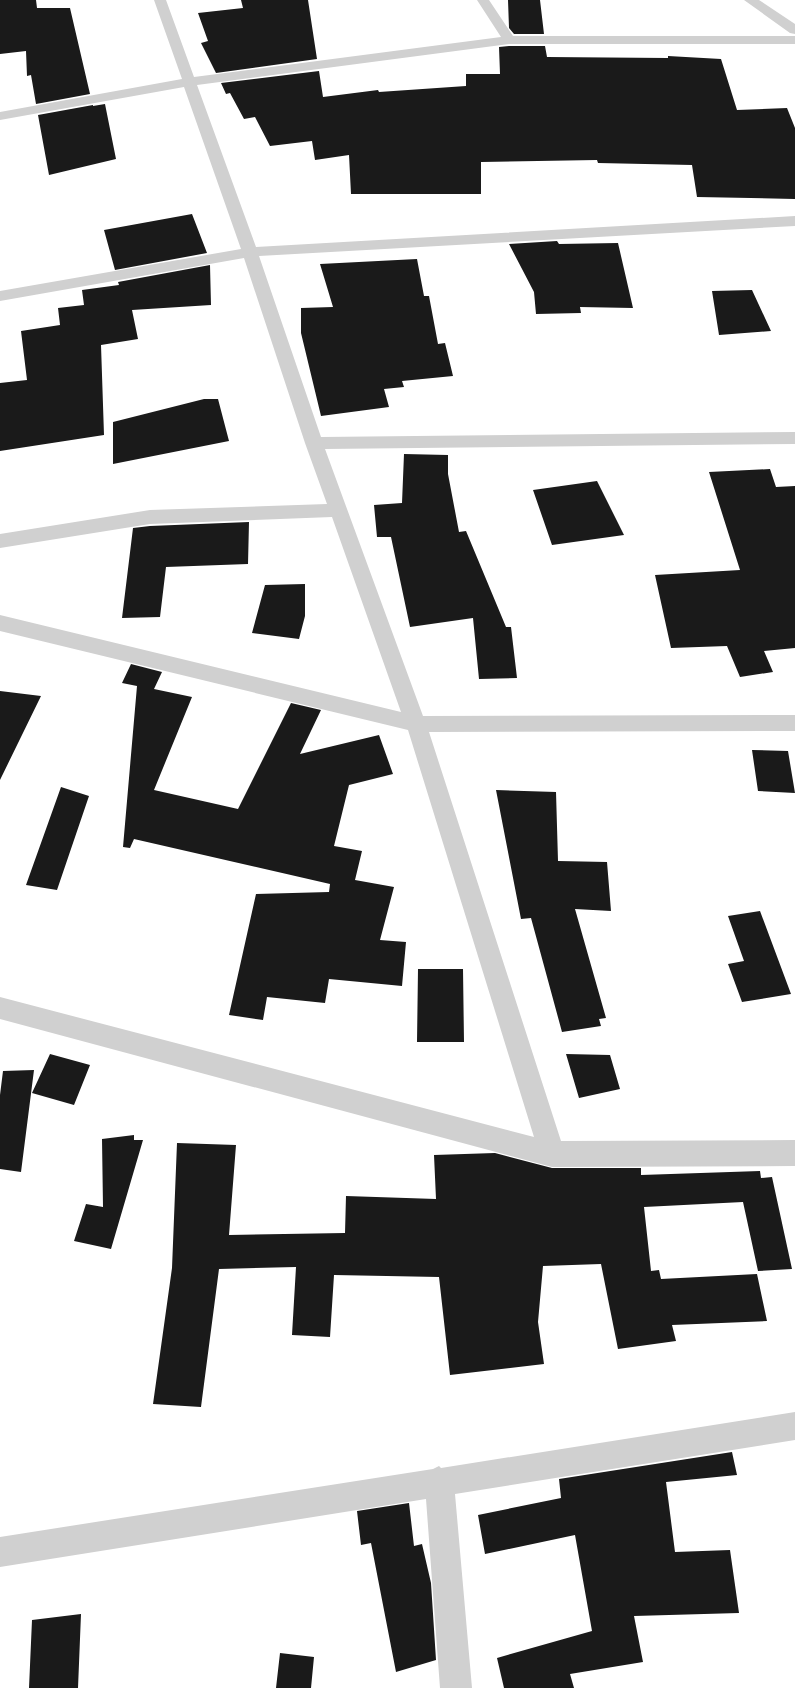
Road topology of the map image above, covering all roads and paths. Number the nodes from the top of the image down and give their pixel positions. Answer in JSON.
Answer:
{"nodes":[{"id":1,"x":160,"y":0,"type":"edge"},
{"id":2,"x":483,"y":0,"type":"edge"},
{"id":3,"x":750,"y":0,"type":"edge"},
{"id":4,"x":795,"y":30,"type":"edge"},
{"id":5,"x":509,"y":40,"type":"junction"},
{"id":6,"x":795,"y":40,"type":"edge"},
{"id":7,"x":189,"y":82,"type":"junction"},
{"id":8,"x":0,"y":116,"type":"edge"},
{"id":9,"x":795,"y":221,"type":"edge"},
{"id":10,"x":250,"y":252,"type":"junction"},
{"id":11,"x":0,"y":296,"type":"edge"},
{"id":12,"x":795,"y":438,"type":"edge"},
{"id":13,"x":314,"y":443,"type":"junction"},
{"id":14,"x":339,"y":510,"type":"junction"},
{"id":15,"x":0,"y":541,"type":"edge"},
{"id":16,"x":0,"y":623,"type":"edge"},
{"id":17,"x":795,"y":723,"type":"edge"},
{"id":18,"x":416,"y":724,"type":"junction"},
{"id":19,"x":0,"y":1008,"type":"edge"},
{"id":20,"x":795,"y":1153,"type":"edge"},
{"id":21,"x":552,"y":1154,"type":"junction"},
{"id":22,"x":795,"y":1426,"type":"edge"},
{"id":23,"x":439,"y":1481,"type":"junction"},
{"id":24,"x":0,"y":1552,"type":"edge"},
{"id":25,"x":456,"y":1688,"type":"edge"}],
"edges":[{"from":1,"to":7,"type":"street"},
{"from":2,"to":5,"type":"street"},
{"from":3,"to":4,"type":"street"},
{"from":5,"to":6,"type":"street"},
{"from":5,"to":7,"type":"street"},
{"from":7,"to":8,"type":"street"},
{"from":7,"to":10,"type":"street"},
{"from":9,"to":10,"type":"street"},
{"from":10,"to":11,"type":"street"},
{"from":10,"to":13,"type":"street"},
{"from":12,"to":13,"type":"street"},
{"from":13,"to":14,"type":"street"},
{"from":14,"to":15,"type":"street"},
{"from":14,"to":18,"type":"street"},
{"from":16,"to":18,"type":"street"},
{"from":17,"to":18,"type":"street"},
{"from":18,"to":21,"type":"street"},
{"from":19,"to":21,"type":"street"},
{"from":20,"to":21,"type":"street"},
{"from":22,"to":23,"type":"street"},
{"from":23,"to":24,"type":"street"},
{"from":23,"to":25,"type":"street"}]}
